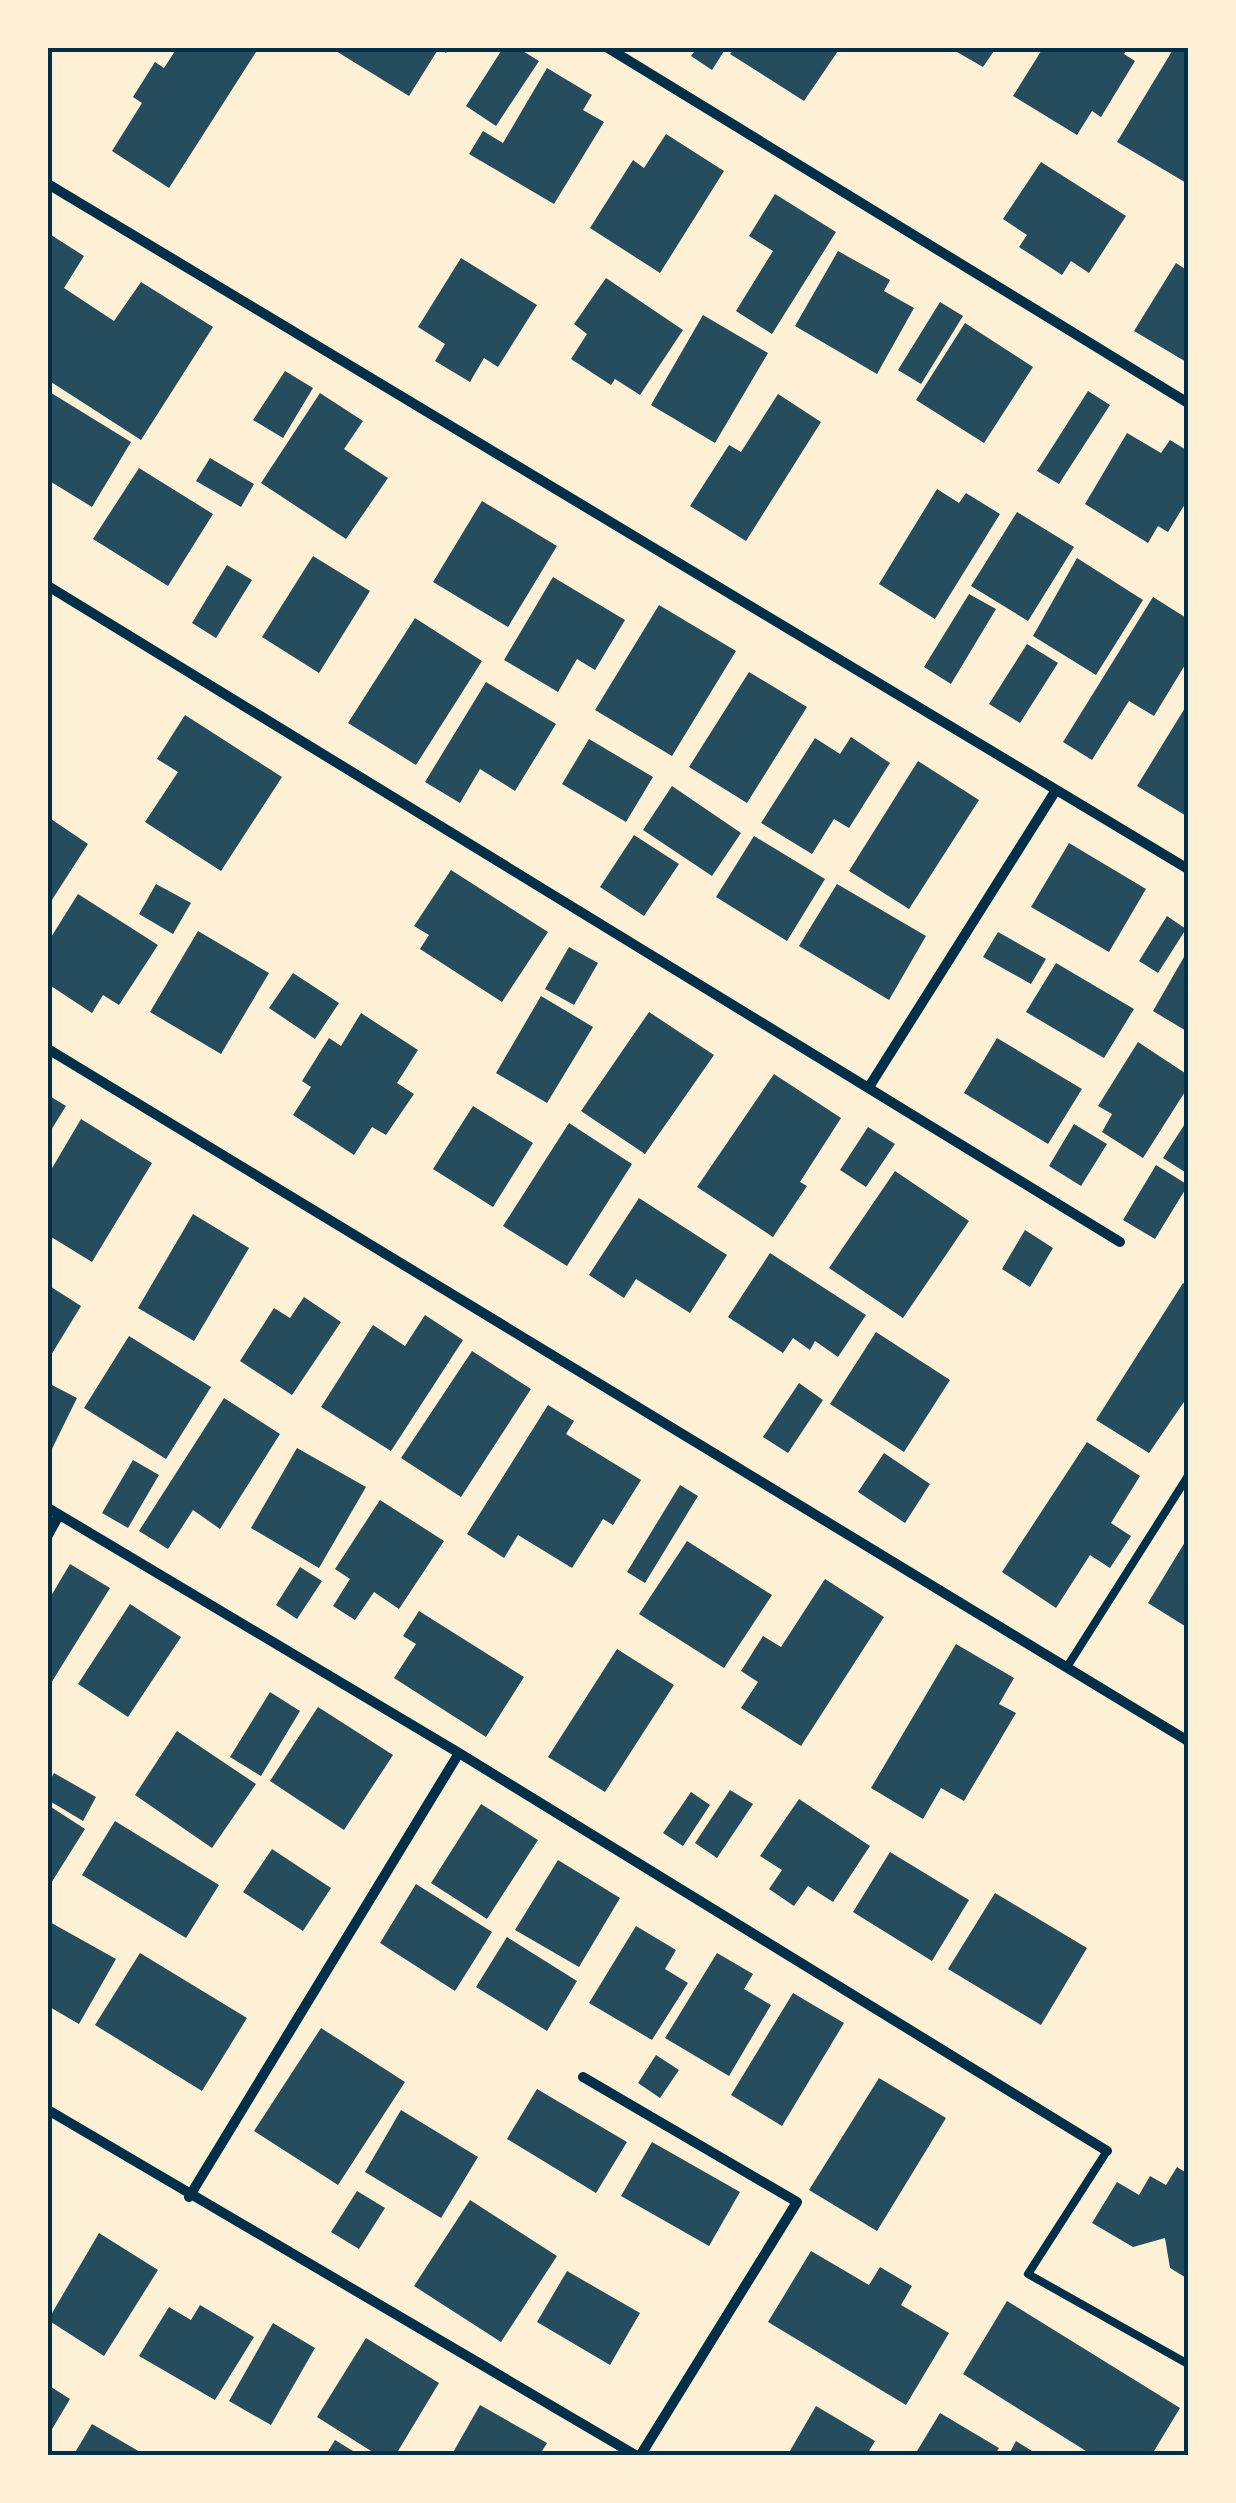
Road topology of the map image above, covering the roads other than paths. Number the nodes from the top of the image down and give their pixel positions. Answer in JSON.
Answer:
{"nodes":[{"id":1,"x":608,"y":48,"type":"edge"},
{"id":2,"x":48,"y":184,"type":"edge"},
{"id":3,"x":1188,"y":402,"type":"edge"},
{"id":4,"x":48,"y":586,"type":"edge"},
{"id":5,"x":1056,"y":790,"type":"junction"},
{"id":6,"x":1188,"y":869,"type":"edge"},
{"id":7,"x":48,"y":1049,"type":"edge"},
{"id":8,"x":869,"y":1087,"type":"junction"},
{"id":9,"x":1120,"y":1242,"type":"dead end"},
{"id":10,"x":1188,"y":1476,"type":"edge"},
{"id":11,"x":48,"y":1508,"type":"edge"},
{"id":12,"x":60,"y":1515,"type":"junction"},
{"id":13,"x":48,"y":1535,"type":"edge"},
{"id":14,"x":1068,"y":1667,"type":"junction"},
{"id":15,"x":1188,"y":1741,"type":"edge"},
{"id":16,"x":459,"y":1753,"type":"junction"},
{"id":17,"x":583,"y":2076,"type":"dead end"},
{"id":18,"x":48,"y":2110,"type":"edge"},
{"id":19,"x":1106,"y":2150,"type":"joint"},
{"id":20,"x":189,"y":2197,"type":"junction"},
{"id":21,"x":1188,"y":2364,"type":"edge"},
{"id":22,"x":638,"y":2456,"type":"edge"}],
"edges":[{"from":1,"to":3,"type":"street"},
{"from":2,"to":5,"type":"street"},
{"from":4,"to":8,"type":"street"},
{"from":5,"to":6,"type":"street"},
{"from":5,"to":8,"type":"street"},
{"from":7,"to":14,"type":"street"},
{"from":8,"to":9,"type":"street"},
{"from":10,"to":14,"type":"lane"},
{"from":11,"to":12,"type":"street"},
{"from":12,"to":13,"type":"street"},
{"from":12,"to":16,"type":"street"},
{"from":14,"to":15,"type":"street"},
{"from":16,"to":19,"type":"street"},
{"from":16,"to":20,"type":"street"},
{"from":17,"to":22,"type":"street"},
{"from":18,"to":20,"type":"street"},
{"from":19,"to":21,"type":"lane"},
{"from":20,"to":22,"type":"street"}]}
